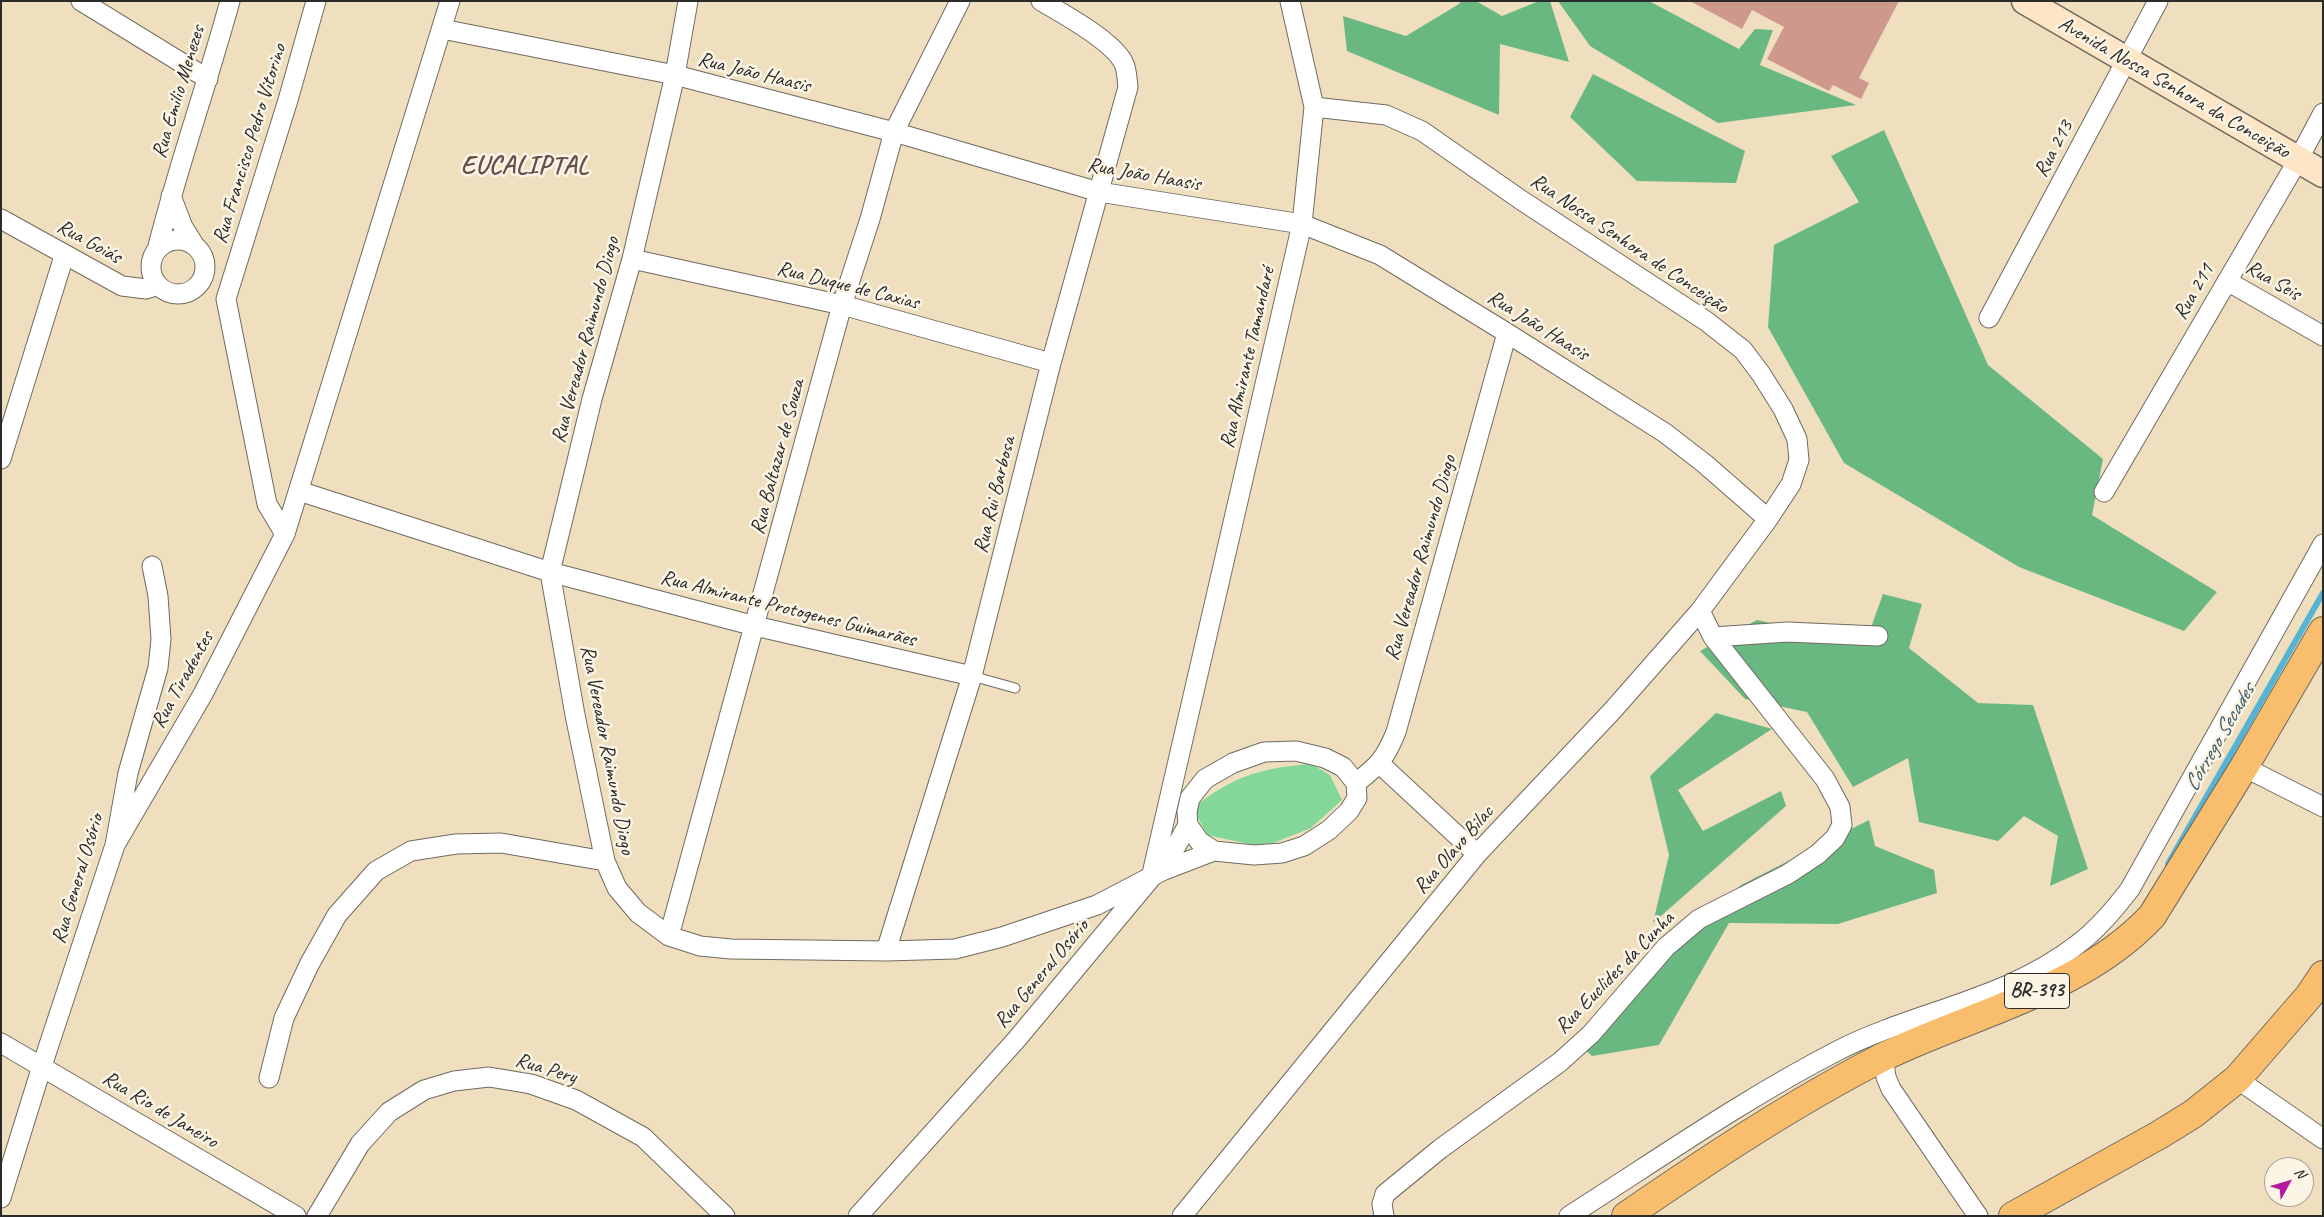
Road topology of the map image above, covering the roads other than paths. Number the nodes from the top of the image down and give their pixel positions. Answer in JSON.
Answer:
{"nodes":[{"id":1,"x":81,"y":1,"type":"edge"},
{"id":2,"x":230,"y":1,"type":"edge"},
{"id":3,"x":316,"y":1,"type":"edge"},
{"id":4,"x":450,"y":1,"type":"edge"},
{"id":5,"x":688,"y":1,"type":"edge"},
{"id":6,"x":960,"y":1,"type":"edge"},
{"id":7,"x":1290,"y":1,"type":"edge"},
{"id":8,"x":2025,"y":1,"type":"edge"},
{"id":9,"x":2158,"y":1,"type":"edge"},
{"id":10,"x":1052,"y":4,"type":"edge"},
{"id":11,"x":442,"y":29,"type":"junction"},
{"id":12,"x":2126,"y":62,"type":"junction"},
{"id":13,"x":675,"y":76,"type":"junction"},
{"id":14,"x":208,"y":79,"type":"junction"},
{"id":15,"x":1314,"y":107,"type":"junction"},
{"id":16,"x":2323,"y":113,"type":"edge"},
{"id":17,"x":894,"y":132,"type":"junction"},
{"id":18,"x":2298,"y":160,"type":"junction"},
{"id":19,"x":2323,"y":174,"type":"edge"},
{"id":20,"x":1099,"y":192,"type":"junction"},
{"id":21,"x":171,"y":196,"type":"junction"},
{"id":22,"x":1,"y":219,"type":"edge"},
{"id":23,"x":1302,"y":224,"type":"junction"},
{"id":24,"x":196,"y":246,"type":"junction"},
{"id":25,"x":157,"y":250,"type":"junction"},
{"id":26,"x":64,"y":256,"type":"junction"},
{"id":27,"x":632,"y":259,"type":"junction"},
{"id":28,"x":203,"y":277,"type":"junction"},
{"id":29,"x":2227,"y":281,"type":"junction"},
{"id":30,"x":158,"y":286,"type":"junction"},
{"id":31,"x":226,"y":299,"type":"junction"},
{"id":32,"x":842,"y":305,"type":"junction"},
{"id":33,"x":1989,"y":318,"type":"dead end"},
{"id":34,"x":1508,"y":333,"type":"junction"},
{"id":35,"x":2323,"y":336,"type":"edge"},
{"id":36,"x":1051,"y":363,"type":"junction"},
{"id":37,"x":1,"y":459,"type":"edge"},
{"id":38,"x":299,"y":491,"type":"junction"},
{"id":39,"x":2104,"y":492,"type":"dead end"},
{"id":40,"x":1768,"y":520,"type":"junction"},
{"id":41,"x":285,"y":534,"type":"junction"},
{"id":42,"x":2323,"y":544,"type":"edge"},
{"id":43,"x":152,"y":566,"type":"dead end"},
{"id":44,"x":550,"y":572,"type":"junction"},
{"id":45,"x":1700,"y":611,"type":"junction"},
{"id":46,"x":755,"y":626,"type":"junction"},
{"id":47,"x":2323,"y":631,"type":"edge"},
{"id":48,"x":1878,"y":636,"type":"dead end"},
{"id":49,"x":1713,"y":637,"type":"junction"},
{"id":50,"x":972,"y":676,"type":"junction"},
{"id":51,"x":1015,"y":688,"type":"dead end"},
{"id":52,"x":1186,"y":721,"type":"joint"},
{"id":53,"x":1380,"y":764,"type":"junction"},
{"id":54,"x":2244,"y":767,"type":"junction"},
{"id":55,"x":1356,"y":783,"type":"junction"},
{"id":56,"x":2323,"y":807,"type":"edge"},
{"id":57,"x":1188,"y":825,"type":"junction"},
{"id":58,"x":116,"y":845,"type":"junction"},
{"id":59,"x":1214,"y":851,"type":"junction"},
{"id":60,"x":1477,"y":854,"type":"junction"},
{"id":61,"x":604,"y":861,"type":"junction"},
{"id":62,"x":1157,"y":875,"type":"junction"},
{"id":63,"x":669,"y":936,"type":"junction"},
{"id":64,"x":886,"y":951,"type":"junction"},
{"id":65,"x":2323,"y":975,"type":"edge"},
{"id":66,"x":1,"y":1043,"type":"edge"},
{"id":67,"x":1884,"y":1057,"type":"junction"},
{"id":68,"x":42,"y":1066,"type":"junction"},
{"id":69,"x":269,"y":1078,"type":"dead end"},
{"id":70,"x":2238,"y":1079,"type":"junction"},
{"id":71,"x":2323,"y":1139,"type":"edge"},
{"id":72,"x":1,"y":1198,"type":"edge"},
{"id":73,"x":296,"y":1216,"type":"edge"},
{"id":74,"x":317,"y":1216,"type":"edge"},
{"id":75,"x":725,"y":1216,"type":"edge"},
{"id":76,"x":858,"y":1216,"type":"edge"},
{"id":77,"x":1182,"y":1216,"type":"edge"},
{"id":78,"x":1384,"y":1216,"type":"edge"},
{"id":79,"x":1569,"y":1216,"type":"edge"},
{"id":80,"x":1626,"y":1216,"type":"edge"},
{"id":81,"x":1978,"y":1216,"type":"edge"},
{"id":82,"x":2013,"y":1216,"type":"edge"}],
"edges":[{"from":1,"to":14,"type":"street"},
{"from":2,"to":14,"type":"street","name":"Rua Emilio Menezes"},
{"from":3,"to":31,"type":"street","name":"Rua Francisco Pedro Vitorino"},
{"from":4,"to":11,"type":"street"},
{"from":5,"to":13,"type":"street","name":"Rua Vereador Raimundo Diogo"},
{"from":6,"to":17,"type":"street","name":"Rua Baltazar de Souza"},
{"from":7,"to":15,"type":"street","name":"Rua Almirante Tamandaré"},
{"from":8,"to":12,"type":"street","name":"Avenida Nossa Senhora da Conceição"},
{"from":9,"to":12,"type":"street","name":"Rua 213"},
{"from":10,"to":20,"type":"street","name":"Rua Rui Barbosa"},
{"from":11,"to":13,"type":"street","name":"Rua João Haasis"},
{"from":11,"to":38,"type":"street","name":"Rua Tiradentes"},
{"from":12,"to":18,"type":"street","name":"Avenida Nossa Senhora da Conceição"},
{"from":12,"to":33,"type":"street","name":"Rua 213"},
{"from":13,"to":17,"type":"street","name":"Rua João Haasis"},
{"from":13,"to":27,"type":"street","name":"Rua Vereador Raimundo Diogo"},
{"from":14,"to":21,"type":"street","name":"Rua Emilio Menezes"},
{"from":15,"to":23,"type":"street","name":"Rua Almirante Tamandaré"},
{"from":15,"to":40,"type":"street","name":"Rua Nossa Senhora de Conceição"},
{"from":16,"to":18,"type":"street","name":"Rua 211"},
{"from":17,"to":20,"type":"street","name":"Rua João Haasis"},
{"from":17,"to":32,"type":"street","name":"Rua Baltazar de Souza"},
{"from":18,"to":19,"type":"street","name":"Avenida Nossa Senhora da Conceição"},
{"from":18,"to":29,"type":"street","name":"Rua 211"},
{"from":20,"to":23,"type":"street","name":"Rua João Haasis"},
{"from":20,"to":36,"type":"street","name":"Rua Rui Barbosa"},
{"from":21,"to":24,"type":"street"},
{"from":21,"to":25,"type":"street","name":"Rua Emilio Menezes"},
{"from":22,"to":26,"type":"street","name":"Rua Goiás"},
{"from":23,"to":34,"type":"street","name":"Rua João Haasis"},
{"from":23,"to":52,"type":"street","name":"Rua Almirante Tamandaré"},
{"from":24,"to":25,"type":"street"},
{"from":24,"to":28,"type":"street"},
{"from":25,"to":30,"type":"street"},
{"from":26,"to":30,"type":"street","name":"Rua Goiás"},
{"from":26,"to":37,"type":"street"},
{"from":27,"to":32,"type":"street","name":"Rua Duque de Caxias"},
{"from":27,"to":44,"type":"street","name":"Rua Vereador Raimundo Diogo"},
{"from":28,"to":30,"type":"street"},
{"from":28,"to":31,"type":"street"},
{"from":29,"to":35,"type":"street","name":"Rua Seis"},
{"from":29,"to":39,"type":"street","name":"Rua 211"},
{"from":31,"to":41,"type":"street"},
{"from":32,"to":36,"type":"street","name":"Rua Duque de Caxias"},
{"from":32,"to":46,"type":"street","name":"Rua Baltazar de Souza"},
{"from":34,"to":40,"type":"street","name":"Rua João Haasis"},
{"from":34,"to":53,"type":"street","name":"Rua Vereador Raimundo Diogo"},
{"from":36,"to":50,"type":"street","name":"Rua Rui Barbosa"},
{"from":38,"to":41,"type":"street","name":"Rua Tiradentes"},
{"from":38,"to":44,"type":"street","name":"Rua Almirante Protogenes Guimarães"},
{"from":40,"to":45,"type":"street","name":"Rua Olavo Bilac"},
{"from":41,"to":58,"type":"street","name":"Rua Tiradentes"},
{"from":42,"to":79,"type":"street"},
{"from":43,"to":58,"type":"street","name":"Rua General Osório"},
{"from":44,"to":46,"type":"street","name":"Rua Almirante Protogenes Guimarães"},
{"from":44,"to":61,"type":"street","name":"Rua Vereador Raimundo Diogo"},
{"from":45,"to":49,"type":"street","name":"Rua Euclides da Cunha"},
{"from":45,"to":60,"type":"street","name":"Rua Olavo Bilac"},
{"from":46,"to":50,"type":"street","name":"Rua Almirante Protogenes Guimarães"},
{"from":46,"to":63,"type":"street","name":"Rua Baltazar de Souza"},
{"from":47,"to":54,"type":"main road","number":"BR-393"},
{"from":48,"to":49,"type":"street"},
{"from":49,"to":78,"type":"street","name":"Rua Euclides da Cunha"},
{"from":50,"to":51,"type":"lane","name":"Rua Almirante Protogenes Guimarães"},
{"from":50,"to":64,"type":"street","name":"Rua Rui Barbosa"},
{"from":52,"to":62,"type":"street","name":"Rua General Osório"},
{"from":53,"to":55,"type":"street","name":"Rua Vereador Raimundo Diogo"},
{"from":53,"to":60,"type":"street"},
{"from":54,"to":56,"type":"street"},
{"from":54,"to":67,"type":"main road","number":"BR-393"},
{"from":55,"to":57,"type":"street"},
{"from":55,"to":59,"type":"street","name":"Rua Vereador Raimundo Diogo"},
{"from":57,"to":59,"type":"street"},
{"from":57,"to":62,"type":"street"},
{"from":58,"to":68,"type":"street","name":"Rua General Osório"},
{"from":59,"to":62,"type":"street","name":"Rua Vereador Raimundo Diogo"},
{"from":60,"to":77,"type":"street","name":"Rua Olavo Bilac"},
{"from":61,"to":63,"type":"street","name":"Rua Vereador Raimundo Diogo"},
{"from":61,"to":69,"type":"street"},
{"from":62,"to":64,"type":"street","name":"Rua Vereador Raimundo Diogo"},
{"from":62,"to":76,"type":"street","name":"Rua General Osório"},
{"from":63,"to":64,"type":"street","name":"Rua Vereador Raimundo Diogo"},
{"from":65,"to":70,"type":"main road"},
{"from":66,"to":68,"type":"street","name":"Rua Rio de Janeiro"},
{"from":67,"to":80,"type":"main road","number":"BR-393"},
{"from":67,"to":81,"type":"street"},
{"from":68,"to":72,"type":"street","name":"Rua General Osório"},
{"from":68,"to":73,"type":"street","name":"Rua Rio de Janeiro"},
{"from":70,"to":71,"type":"street"},
{"from":70,"to":82,"type":"main road"},
{"from":74,"to":75,"type":"street","name":"Rua Pery"}]}
